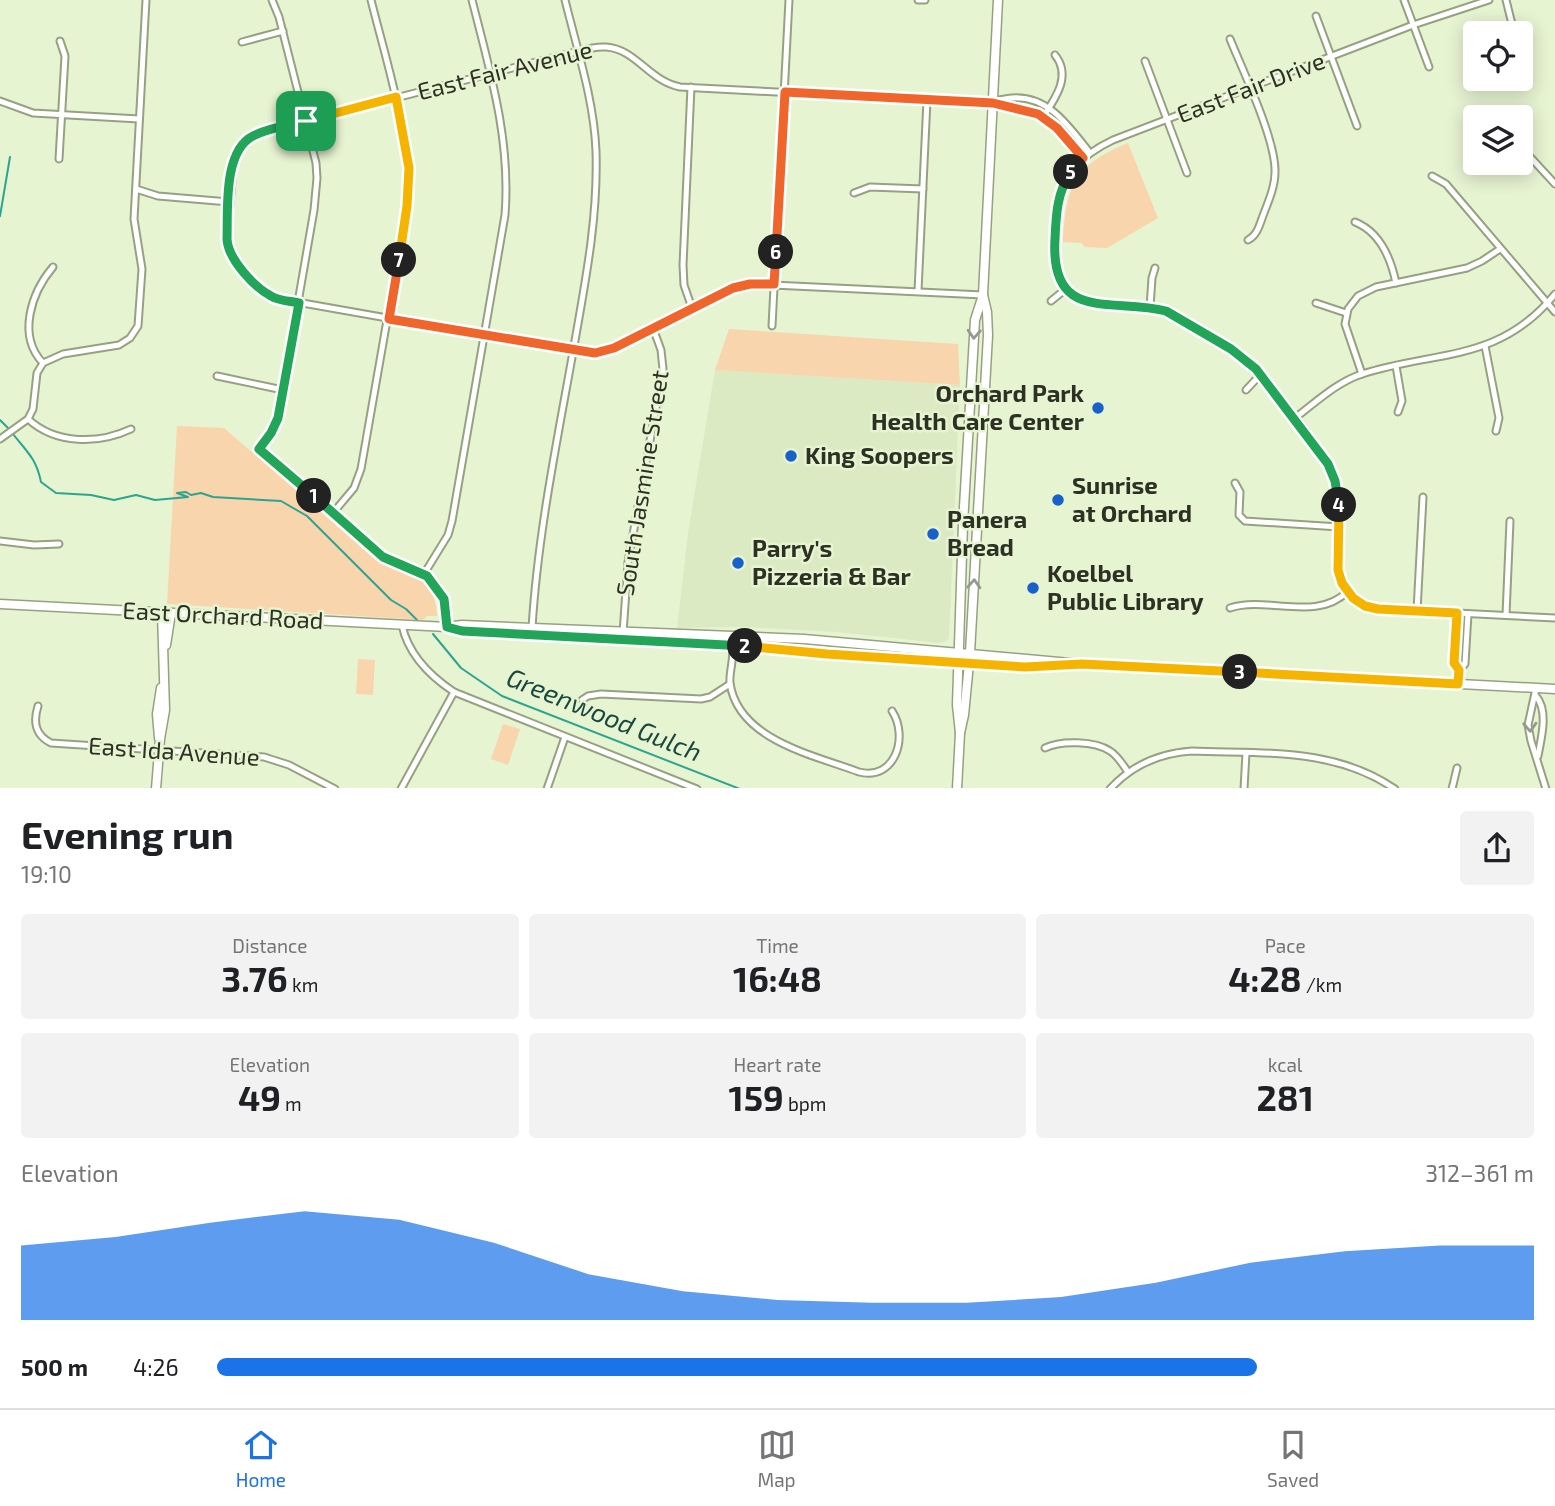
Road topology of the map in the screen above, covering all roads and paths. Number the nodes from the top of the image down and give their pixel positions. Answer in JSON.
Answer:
{"nodes":[{"id":1,"x":146,"y":0,"type":"edge"},
{"id":2,"x":272,"y":0,"type":"edge"},
{"id":3,"x":371,"y":0,"type":"edge"},
{"id":4,"x":472,"y":0,"type":"edge"},
{"id":5,"x":565,"y":0,"type":"edge"},
{"id":6,"x":789,"y":0,"type":"edge"},
{"id":7,"x":918,"y":0,"type":"edge"},
{"id":8,"x":925,"y":0,"type":"edge"},
{"id":9,"x":998,"y":0,"type":"edge"},
{"id":10,"x":1404,"y":0,"type":"edge"},
{"id":11,"x":1489,"y":0,"type":"edge"},
{"id":12,"x":1506,"y":0,"type":"edge"},
{"id":13,"x":1316,"y":16,"type":"dead end"},
{"id":14,"x":1511,"y":21,"type":"edge"},
{"id":15,"x":1413,"y":25,"type":"junction"},
{"id":16,"x":283,"y":31,"type":"junction"},
{"id":17,"x":1230,"y":39,"type":"dead end"},
{"id":18,"x":60,"y":41,"type":"dead end"},
{"id":19,"x":242,"y":42,"type":"dead end"},
{"id":20,"x":578,"y":51,"type":"junction"},
{"id":21,"x":1055,"y":55,"type":"dead end"},
{"id":22,"x":1331,"y":57,"type":"junction"},
{"id":23,"x":1145,"y":61,"type":"dead end"},
{"id":24,"x":1429,"y":67,"type":"dead end"},
{"id":25,"x":491,"y":74,"type":"junction"},
{"id":26,"x":691,"y":87,"type":"junction"},
{"id":27,"x":1250,"y":88,"type":"junction"},
{"id":28,"x":785,"y":92,"type":"junction"},
{"id":29,"x":396,"y":97,"type":"junction"},
{"id":30,"x":927,"y":100,"type":"junction"},
{"id":31,"x":0,"y":101,"type":"edge"},
{"id":32,"x":993,"y":103,"type":"junction"},
{"id":33,"x":1049,"y":108,"type":"junction"},
{"id":34,"x":62,"y":115,"type":"junction"},
{"id":35,"x":1043,"y":117,"type":"junction"},
{"id":36,"x":139,"y":119,"type":"junction"},
{"id":37,"x":1167,"y":120,"type":"junction"},
{"id":38,"x":306,"y":121,"type":"junction"},
{"id":39,"x":1357,"y":126,"type":"dead end"},
{"id":40,"x":1090,"y":153,"type":"junction"},
{"id":41,"x":1083,"y":158,"type":"junction"},
{"id":42,"x":60,"y":159,"type":"dead end"},
{"id":43,"x":1533,"y":160,"type":"edge"},
{"id":44,"x":1187,"y":173,"type":"dead end"},
{"id":45,"x":1432,"y":176,"type":"dead end"},
{"id":46,"x":1555,"y":184,"type":"edge"},
{"id":47,"x":136,"y":189,"type":"junction"},
{"id":48,"x":923,"y":189,"type":"junction"},
{"id":49,"x":853,"y":193,"type":"dead end"},
{"id":50,"x":229,"y":202,"type":"junction"},
{"id":51,"x":1355,"y":222,"type":"dead end"},
{"id":52,"x":1248,"y":240,"type":"dead end"},
{"id":53,"x":1500,"y":249,"type":"junction"},
{"id":54,"x":53,"y":267,"type":"dead end"},
{"id":55,"x":1155,"y":268,"type":"dead end"},
{"id":56,"x":1396,"y":282,"type":"junction"},
{"id":57,"x":774,"y":284,"type":"junction"},
{"id":58,"x":1067,"y":288,"type":"junction"},
{"id":59,"x":918,"y":291,"type":"junction"},
{"id":60,"x":1555,"y":294,"type":"edge"},
{"id":61,"x":983,"y":295,"type":"junction"},
{"id":62,"x":1051,"y":301,"type":"dead end"},
{"id":63,"x":299,"y":303,"type":"junction"},
{"id":64,"x":1316,"y":303,"type":"dead end"},
{"id":65,"x":1547,"y":304,"type":"junction"},
{"id":66,"x":1150,"y":307,"type":"junction"},
{"id":67,"x":692,"y":308,"type":"junction"},
{"id":68,"x":1555,"y":312,"type":"edge"},
{"id":69,"x":1346,"y":313,"type":"junction"},
{"id":70,"x":389,"y":319,"type":"junction"},
{"id":71,"x":772,"y":326,"type":"dead end"},
{"id":72,"x":653,"y":328,"type":"junction"},
{"id":73,"x":485,"y":335,"type":"junction"},
{"id":74,"x":1485,"y":346,"type":"junction"},
{"id":75,"x":574,"y":351,"type":"junction"},
{"id":76,"x":43,"y":363,"type":"junction"},
{"id":77,"x":1396,"y":366,"type":"junction"},
{"id":78,"x":1261,"y":374,"type":"junction"},
{"id":79,"x":1362,"y":374,"type":"junction"},
{"id":80,"x":217,"y":376,"type":"dead end"},
{"id":81,"x":283,"y":390,"type":"junction"},
{"id":82,"x":1246,"y":390,"type":"dead end"},
{"id":83,"x":1398,"y":412,"type":"dead end"},
{"id":84,"x":1295,"y":418,"type":"junction"},
{"id":85,"x":29,"y":419,"type":"junction"},
{"id":86,"x":131,"y":429,"type":"dead end"},
{"id":87,"x":1496,"y":431,"type":"dead end"},
{"id":88,"x":0,"y":439,"type":"edge"},
{"id":89,"x":1235,"y":483,"type":"dead end"},
{"id":90,"x":1423,"y":496,"type":"dead end"},
{"id":91,"x":334,"y":513,"type":"junction"},
{"id":92,"x":1241,"y":518,"type":"junction"},
{"id":93,"x":1510,"y":521,"type":"dead end"},
{"id":94,"x":1235,"y":522,"type":"dead end"},
{"id":95,"x":1339,"y":527,"type":"junction"},
{"id":96,"x":0,"y":541,"type":"edge"},
{"id":97,"x":59,"y":544,"type":"dead end"},
{"id":98,"x":424,"y":574,"type":"junction"},
{"id":99,"x":1347,"y":592,"type":"junction"},
{"id":100,"x":0,"y":604,"type":"edge"},
{"id":101,"x":1230,"y":608,"type":"dead end"},
{"id":102,"x":1417,"y":611,"type":"junction"},
{"id":103,"x":167,"y":613,"type":"junction"},
{"id":104,"x":1457,"y":613,"type":"junction"},
{"id":105,"x":1468,"y":614,"type":"junction"},
{"id":106,"x":1506,"y":615,"type":"junction"},
{"id":107,"x":1555,"y":618,"type":"edge"},
{"id":108,"x":402,"y":625,"type":"junction"},
{"id":109,"x":447,"y":627,"type":"junction"},
{"id":110,"x":531,"y":632,"type":"junction"},
{"id":111,"x":622,"y":635,"type":"junction"},
{"id":112,"x":732,"y":635,"type":"junction"},
{"id":113,"x":732,"y":645,"type":"junction"},
{"id":114,"x":958,"y":652,"type":"junction"},
{"id":115,"x":970,"y":653,"type":"junction"},
{"id":116,"x":963,"y":662,"type":"junction"},
{"id":117,"x":1082,"y":664,"type":"junction"},
{"id":118,"x":1459,"y":670,"type":"junction"},
{"id":119,"x":730,"y":684,"type":"junction"},
{"id":120,"x":1458,"y":684,"type":"junction"},
{"id":121,"x":1555,"y":689,"type":"edge"},
{"id":122,"x":454,"y":692,"type":"junction"},
{"id":123,"x":1536,"y":692,"type":"junction"},
{"id":124,"x":582,"y":701,"type":"dead end"},
{"id":125,"x":38,"y":706,"type":"dead end"},
{"id":126,"x":892,"y":711,"type":"dead end"},
{"id":127,"x":565,"y":737,"type":"junction"},
{"id":128,"x":1045,"y":748,"type":"dead end"},
{"id":129,"x":159,"y":750,"type":"junction"},
{"id":130,"x":1246,"y":754,"type":"junction"},
{"id":131,"x":1537,"y":759,"type":"junction"},
{"id":132,"x":1457,"y":768,"type":"dead end"},
{"id":133,"x":1128,"y":772,"type":"junction"},
{"id":134,"x":689,"y":787,"type":"edge"},
{"id":135,"x":156,"y":788,"type":"edge"},
{"id":136,"x":333,"y":788,"type":"edge"},
{"id":137,"x":402,"y":788,"type":"edge"},
{"id":138,"x":547,"y":788,"type":"edge"},
{"id":139,"x":957,"y":788,"type":"edge"},
{"id":140,"x":1112,"y":788,"type":"edge"},
{"id":141,"x":1244,"y":788,"type":"edge"},
{"id":142,"x":1393,"y":788,"type":"edge"},
{"id":143,"x":1452,"y":788,"type":"edge"},
{"id":144,"x":1546,"y":788,"type":"edge"}],
"edges":[{"from":1,"to":36,"type":"street"},
{"from":2,"to":16,"type":"street"},
{"from":3,"to":29,"type":"street"},
{"from":4,"to":25,"type":"street"},
{"from":5,"to":20,"type":"street"},
{"from":6,"to":28,"type":"street"},
{"from":7,"to":8,"type":"street"},
{"from":9,"to":32,"type":"main road"},
{"from":10,"to":15,"type":"street"},
{"from":11,"to":15,"type":"street","name":"East Fair Drive"},
{"from":12,"to":14,"type":"street"},
{"from":13,"to":22,"type":"street"},
{"from":15,"to":22,"type":"street","name":"East Fair Drive"},
{"from":15,"to":24,"type":"street"},
{"from":16,"to":19,"type":"street"},
{"from":16,"to":38,"type":"street"},
{"from":17,"to":27,"type":"street"},
{"from":18,"to":34,"type":"street"},
{"from":20,"to":25,"type":"street","name":"East Fair Avenue"},
{"from":20,"to":26,"type":"street","name":"East Fair Avenue"},
{"from":20,"to":75,"type":"street"},
{"from":21,"to":33,"type":"street"},
{"from":22,"to":27,"type":"street","name":"East Fair Drive"},
{"from":22,"to":39,"type":"street"},
{"from":23,"to":37,"type":"street"},
{"from":25,"to":29,"type":"street","name":"East Fair Avenue"},
{"from":25,"to":73,"type":"street"},
{"from":26,"to":28,"type":"street","name":"East Fair Avenue"},
{"from":26,"to":67,"type":"street"},
{"from":27,"to":37,"type":"street","name":"East Fair Drive"},
{"from":27,"to":52,"type":"street"},
{"from":28,"to":30,"type":"street","name":"East Fair Avenue"},
{"from":28,"to":57,"type":"street"},
{"from":29,"to":38,"type":"street","name":"East Fair Avenue"},
{"from":29,"to":70,"type":"street"},
{"from":30,"to":32,"type":"street","name":"East Fair Avenue"},
{"from":30,"to":48,"type":"street"},
{"from":31,"to":34,"type":"street"},
{"from":32,"to":33,"type":"street","name":"East Fair Avenue"},
{"from":32,"to":35,"type":"street","name":"East Fair Avenue"},
{"from":32,"to":61,"type":"main road"},
{"from":33,"to":35,"type":"street"},
{"from":33,"to":40,"type":"street"},
{"from":34,"to":36,"type":"street"},
{"from":34,"to":42,"type":"street"},
{"from":35,"to":41,"type":"street","name":"East Fair Avenue"},
{"from":36,"to":47,"type":"street"},
{"from":37,"to":40,"type":"street","name":"East Fair Drive"},
{"from":37,"to":44,"type":"street"},
{"from":38,"to":50,"type":"street","name":"East Fair Avenue"},
{"from":38,"to":63,"type":"street"},
{"from":40,"to":41,"type":"street","name":"East Fair Drive"},
{"from":41,"to":58,"type":"street","name":"East Fair Drive"},
{"from":43,"to":46,"type":"street"},
{"from":45,"to":53,"type":"street"},
{"from":47,"to":50,"type":"street"},
{"from":47,"to":76,"type":"street"},
{"from":48,"to":49,"type":"street"},
{"from":48,"to":59,"type":"street"},
{"from":50,"to":63,"type":"street","name":"East Fair Avenue"},
{"from":51,"to":56,"type":"street"},
{"from":53,"to":56,"type":"street"},
{"from":53,"to":65,"type":"street"},
{"from":54,"to":76,"type":"street"},
{"from":55,"to":66,"type":"street"},
{"from":56,"to":69,"type":"street"},
{"from":57,"to":59,"type":"street","name":"East Fair Avenue"},
{"from":57,"to":67,"type":"street","name":"East Fair Avenue"},
{"from":57,"to":71,"type":"street"},
{"from":58,"to":62,"type":"street"},
{"from":58,"to":66,"type":"street"},
{"from":59,"to":61,"type":"street","name":"East Fair Avenue"},
{"from":60,"to":65,"type":"street"},
{"from":61,"to":114,"type":"main road","one_way":true},
{"from":115,"to":61,"type":"main road","one_way":true},
{"from":63,"to":70,"type":"street","name":"East Fair Avenue"},
{"from":63,"to":81,"type":"street"},
{"from":64,"to":69,"type":"street"},
{"from":65,"to":68,"type":"street"},
{"from":65,"to":74,"type":"street"},
{"from":66,"to":78,"type":"street"},
{"from":67,"to":72,"type":"street","name":"East Fair Avenue"},
{"from":69,"to":79,"type":"street"},
{"from":70,"to":73,"type":"street","name":"East Fair Avenue"},
{"from":70,"to":91,"type":"street"},
{"from":72,"to":75,"type":"street","name":"East Fair Avenue"},
{"from":72,"to":111,"type":"street","name":"South Jasmine Street"},
{"from":73,"to":75,"type":"street","name":"East Fair Avenue"},
{"from":73,"to":98,"type":"street"},
{"from":74,"to":77,"type":"street"},
{"from":74,"to":87,"type":"street"},
{"from":75,"to":110,"type":"street"},
{"from":76,"to":85,"type":"street"},
{"from":77,"to":79,"type":"street"},
{"from":77,"to":83,"type":"street"},
{"from":78,"to":82,"type":"street"},
{"from":78,"to":84,"type":"street"},
{"from":79,"to":84,"type":"street"},
{"from":80,"to":81,"type":"street"},
{"from":81,"to":91,"type":"street"},
{"from":84,"to":95,"type":"street"},
{"from":85,"to":86,"type":"street"},
{"from":85,"to":88,"type":"street"},
{"from":89,"to":92,"type":"street"},
{"from":90,"to":102,"type":"street"},
{"from":91,"to":98,"type":"street"},
{"from":92,"to":94,"type":"street"},
{"from":92,"to":95,"type":"street"},
{"from":93,"to":106,"type":"street"},
{"from":95,"to":99,"type":"street"},
{"from":96,"to":97,"type":"street"},
{"from":98,"to":109,"type":"street"},
{"from":99,"to":101,"type":"street"},
{"from":99,"to":102,"type":"street"},
{"from":100,"to":103,"type":"main road","name":"East Orchard Road"},
{"from":102,"to":104,"type":"street"},
{"from":103,"to":108,"type":"main road","name":"East Orchard Road"},
{"from":103,"to":129,"type":"main road"},
{"from":104,"to":105,"type":"street"},
{"from":104,"to":118,"type":"street"},
{"from":105,"to":106,"type":"street"},
{"from":105,"to":118,"type":"street"},
{"from":106,"to":107,"type":"street"},
{"from":108,"to":109,"type":"main road","name":"East Orchard Road"},
{"from":108,"to":122,"type":"street"},
{"from":109,"to":110,"type":"main road","name":"East Orchard Road"},
{"from":110,"to":111,"type":"main road","name":"East Orchard Road"},
{"from":111,"to":112,"type":"main road","name":"East Orchard Road"},
{"from":111,"to":113,"type":"main road","name":"East Orchard Road"},
{"from":112,"to":113,"type":"street"},
{"from":112,"to":114,"type":"main road","name":"East Orchard Road"},
{"from":113,"to":116,"type":"main road","name":"East Orchard Road"},
{"from":113,"to":119,"type":"street"},
{"from":114,"to":115,"type":"main road","name":"East Orchard Road"},
{"from":114,"to":116,"type":"main road"},
{"from":115,"to":116,"type":"main road"},
{"from":115,"to":117,"type":"main road","name":"East Orchard Road"},
{"from":116,"to":117,"type":"main road","name":"East Orchard Road"},
{"from":116,"to":139,"type":"main road"},
{"from":117,"to":120,"type":"main road","name":"East Orchard Road"},
{"from":118,"to":120,"type":"street"},
{"from":119,"to":124,"type":"street"},
{"from":119,"to":126,"type":"street"},
{"from":120,"to":123,"type":"main road","name":"East Orchard Road"},
{"from":121,"to":123,"type":"main road","name":"East Orchard Road"},
{"from":122,"to":127,"type":"street"},
{"from":122,"to":137,"type":"street"},
{"from":123,"to":131,"type":"street"},
{"from":123,"to":131,"type":"street","one_way":true},
{"from":125,"to":129,"type":"street","name":"East Ida Avenue"},
{"from":127,"to":134,"type":"street"},
{"from":127,"to":138,"type":"street"},
{"from":128,"to":133,"type":"street"},
{"from":129,"to":135,"type":"main road"},
{"from":129,"to":136,"type":"street","name":"East Ida Avenue"},
{"from":130,"to":133,"type":"street"},
{"from":130,"to":141,"type":"street"},
{"from":130,"to":142,"type":"street"},
{"from":131,"to":144,"type":"street"},
{"from":132,"to":143,"type":"street"},
{"from":133,"to":140,"type":"street"}]}
